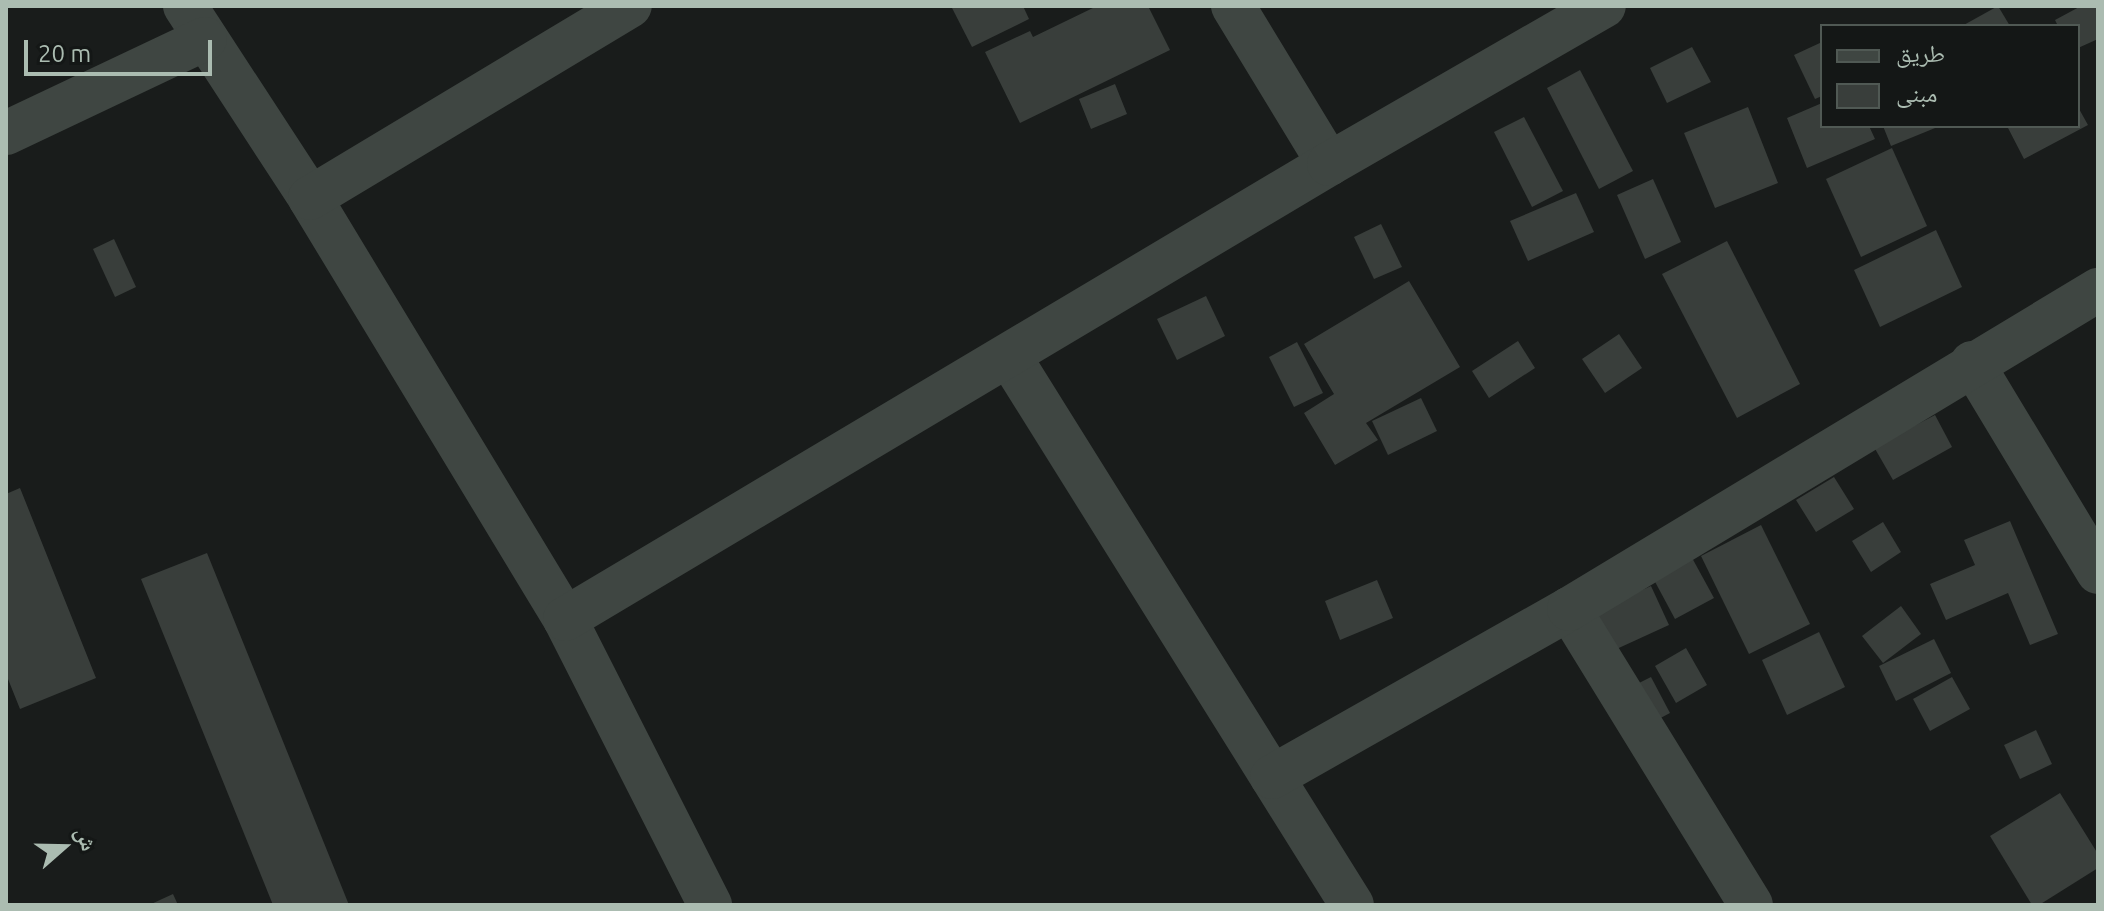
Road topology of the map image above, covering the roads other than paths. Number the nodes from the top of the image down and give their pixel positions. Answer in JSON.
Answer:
{"nodes":[{"id":1,"x":630,"y":6,"type":"edge"},
{"id":2,"x":1233,"y":6,"type":"edge"},
{"id":3,"x":1604,"y":6,"type":"edge"},
{"id":4,"x":195,"y":23,"type":"edge"},
{"id":5,"x":6,"y":133,"type":"edge"},
{"id":6,"x":1329,"y":164,"type":"junction"},
{"id":7,"x":310,"y":198,"type":"junction"},
{"id":8,"x":2098,"y":290,"type":"edge"},
{"id":9,"x":1009,"y":356,"type":"junction"},
{"id":10,"x":1972,"y":363,"type":"junction"},
{"id":11,"x":2098,"y":572,"type":"edge"},
{"id":12,"x":1569,"y":609,"type":"junction"},
{"id":13,"x":565,"y":619,"type":"junction"},
{"id":14,"x":1272,"y":777,"type":"junction"},
{"id":15,"x":710,"y":905,"type":"edge"},
{"id":16,"x":1352,"y":905,"type":"edge"},
{"id":17,"x":1751,"y":905,"type":"edge"}],
"edges":[{"from":1,"to":7,"type":"street"},
{"from":2,"to":6,"type":"street"},
{"from":3,"to":6,"type":"street"},
{"from":4,"to":5,"type":"street"},
{"from":4,"to":7,"type":"street"},
{"from":6,"to":9,"type":"street"},
{"from":7,"to":13,"type":"street"},
{"from":8,"to":10,"type":"street"},
{"from":9,"to":13,"type":"street"},
{"from":9,"to":14,"type":"street"},
{"from":10,"to":11,"type":"street"},
{"from":10,"to":12,"type":"street"},
{"from":12,"to":14,"type":"street"},
{"from":12,"to":17,"type":"street"},
{"from":13,"to":15,"type":"street"},
{"from":14,"to":16,"type":"street"}]}
